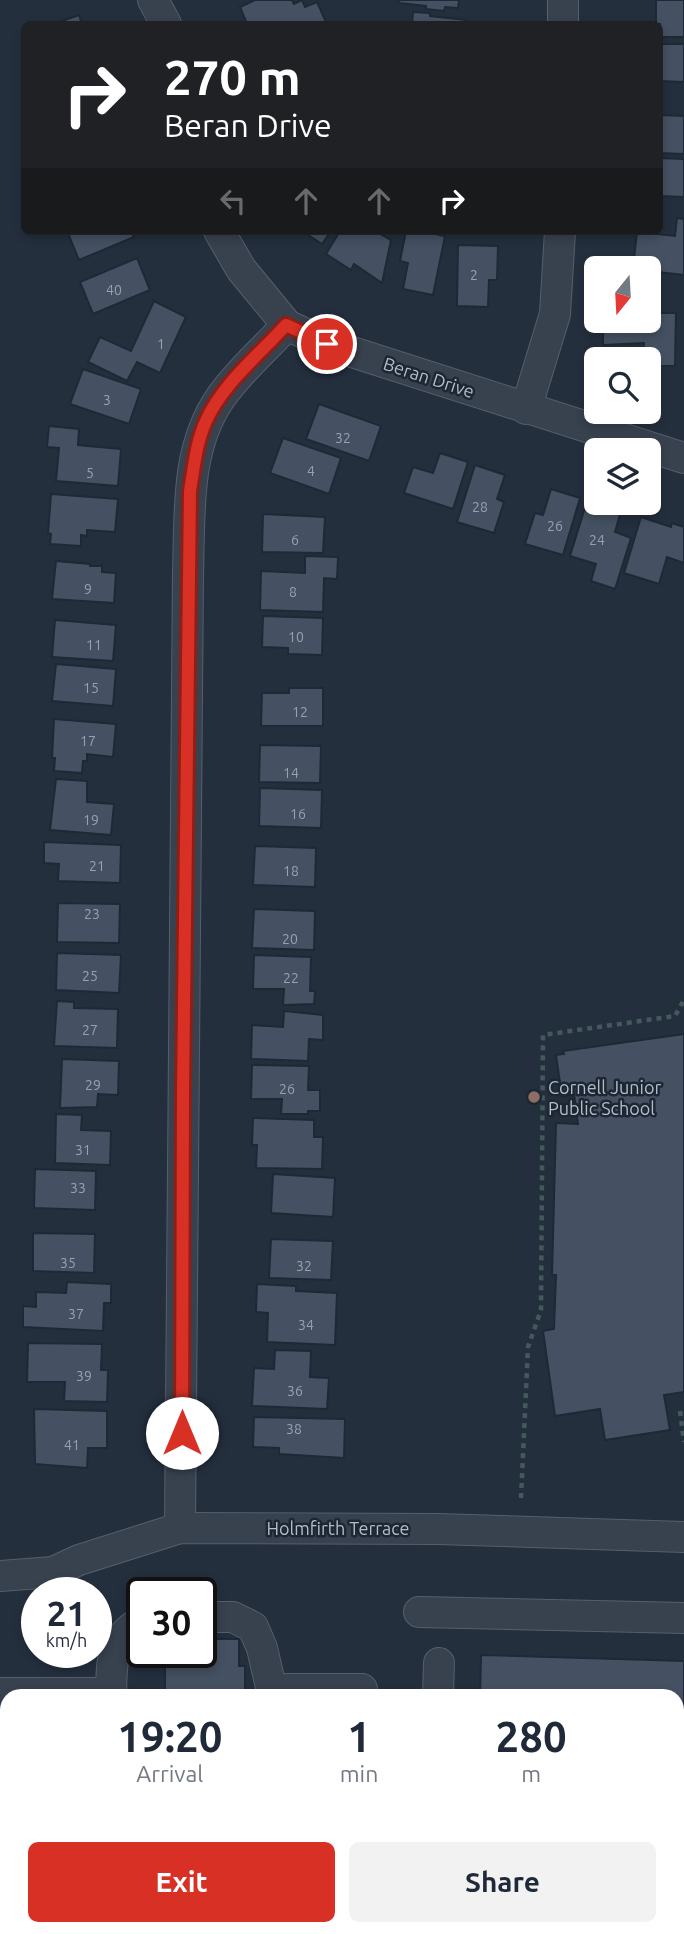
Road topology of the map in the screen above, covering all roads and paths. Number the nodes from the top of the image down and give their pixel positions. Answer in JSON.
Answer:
{"nodes":[{"id":1,"x":153,"y":0,"type":"edge"},
{"id":2,"x":563,"y":0,"type":"edge"},
{"id":3,"x":164,"y":21,"type":"edge"},
{"id":4,"x":563,"y":21,"type":"edge"},
{"id":5,"x":221,"y":235,"type":"edge"},
{"id":6,"x":560,"y":235,"type":"edge"},
{"id":7,"x":286,"y":325,"type":"junction"},
{"id":8,"x":526,"y":409,"type":"junction"},
{"id":9,"x":684,"y":458,"type":"edge"},
{"id":10,"x":684,"y":1000,"type":"edge"},
{"id":11,"x":680,"y":1411,"type":"dead end"},
{"id":12,"x":684,"y":1442,"type":"edge"},
{"id":13,"x":521,"y":1498,"type":"dead end"},
{"id":14,"x":180,"y":1528,"type":"junction"},
{"id":15,"x":684,"y":1536,"type":"edge"},
{"id":16,"x":0,"y":1576,"type":"edge"},
{"id":17,"x":419,"y":1612,"type":"dead end"},
{"id":18,"x":217,"y":1617,"type":"edge"},
{"id":19,"x":684,"y":1618,"type":"edge"},
{"id":20,"x":126,"y":1633,"type":"edge"},
{"id":21,"x":439,"y":1663,"type":"dead end"},
{"id":22,"x":111,"y":1689,"type":"edge"},
{"id":23,"x":272,"y":1689,"type":"edge"},
{"id":24,"x":438,"y":1689,"type":"edge"}],
"edges":[{"from":1,"to":3,"type":"street"},
{"from":2,"to":4,"type":"street"},
{"from":5,"to":7,"type":"street","name":"Beran Drive"},
{"from":6,"to":8,"type":"street"},
{"from":7,"to":8,"type":"street","name":"Beran Drive"},
{"from":7,"to":14,"type":"street"},
{"from":8,"to":9,"type":"street","name":"Beran Drive"},
{"from":10,"to":13,"type":"path"},
{"from":11,"to":12,"type":"path"},
{"from":14,"to":15,"type":"street","name":"Holmfirth Terrace"},
{"from":14,"to":16,"type":"street","name":"Holmfirth Terrace"},
{"from":17,"to":19,"type":"street"},
{"from":18,"to":23,"type":"street"},
{"from":20,"to":22,"type":"street"},
{"from":21,"to":24,"type":"street"}]}
